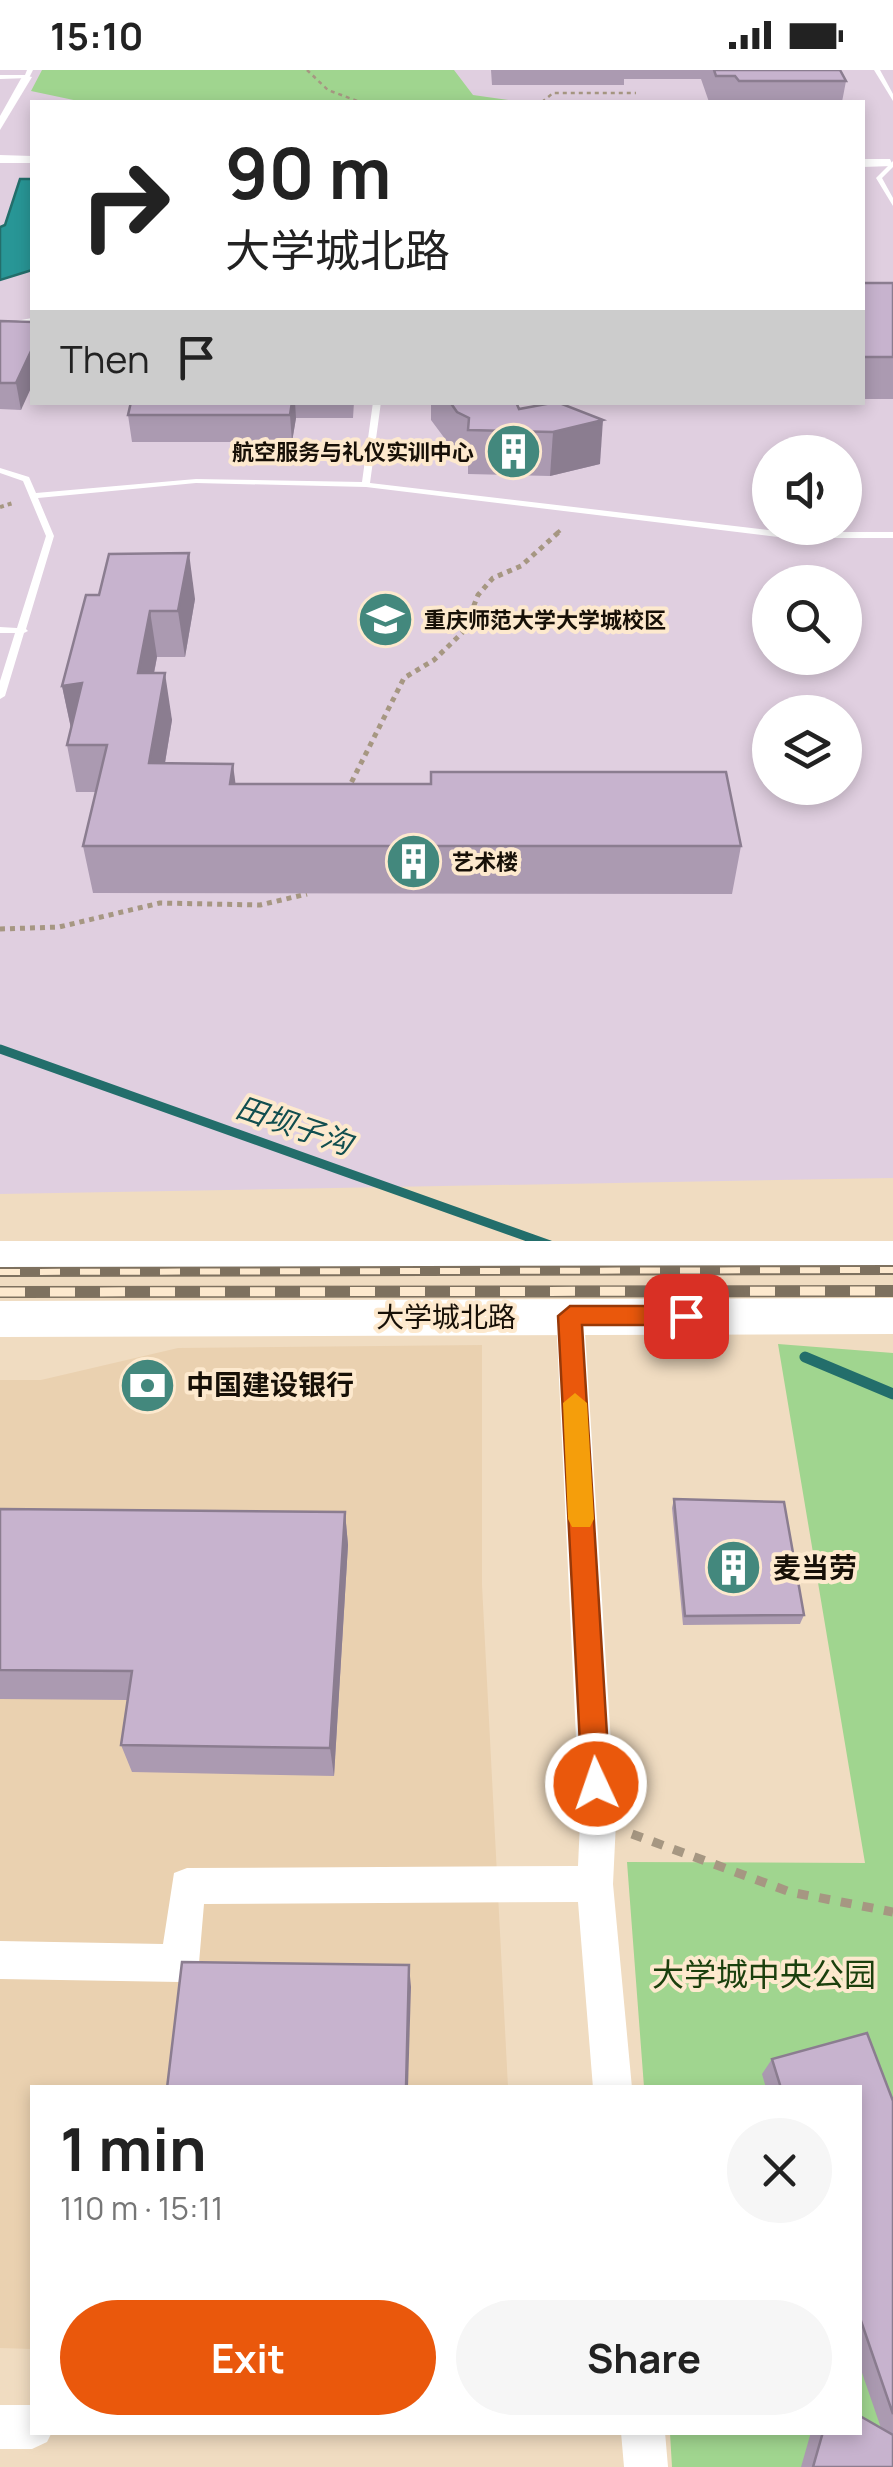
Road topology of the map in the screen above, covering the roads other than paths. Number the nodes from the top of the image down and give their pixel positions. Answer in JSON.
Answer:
{"nodes":[{"id":1,"x":876,"y":70,"type":"edge"},
{"id":2,"x":28,"y":73,"type":"edge"},
{"id":3,"x":0,"y":77,"type":"edge"},
{"id":4,"x":893,"y":99,"type":"edge"},
{"id":5,"x":0,"y":127,"type":"edge"},
{"id":6,"x":0,"y":160,"type":"edge"},
{"id":7,"x":30,"y":160,"type":"edge"},
{"id":8,"x":865,"y":163,"type":"edge"},
{"id":9,"x":892,"y":163,"type":"edge"},
{"id":10,"x":893,"y":204,"type":"edge"},
{"id":11,"x":30,"y":320,"type":"edge"},
{"id":12,"x":0,"y":326,"type":"edge"},
{"id":13,"x":377,"y":405,"type":"edge"},
{"id":14,"x":0,"y":470,"type":"edge"},
{"id":15,"x":366,"y":485,"type":"junction"},
{"id":16,"x":34,"y":496,"type":"junction"},
{"id":17,"x":893,"y":536,"type":"edge"},
{"id":18,"x":0,"y":630,"type":"edge"},
{"id":19,"x":23,"y":631,"type":"junction"},
{"id":20,"x":0,"y":696,"type":"edge"},
{"id":21,"x":0,"y":1258,"type":"edge"},
{"id":22,"x":893,"y":1258,"type":"edge"},
{"id":23,"x":589,"y":1316,"type":"junction"},
{"id":24,"x":893,"y":1316,"type":"edge"},
{"id":25,"x":0,"y":1319,"type":"edge"},
{"id":26,"x":595,"y":1884,"type":"junction"},
{"id":27,"x":0,"y":1960,"type":"edge"},
{"id":28,"x":613,"y":2085,"type":"edge"},
{"id":29,"x":0,"y":2427,"type":"edge"},
{"id":30,"x":30,"y":2427,"type":"edge"},
{"id":31,"x":643,"y":2435,"type":"edge"},
{"id":32,"x":646,"y":2467,"type":"edge"}],
"edges":[{"from":1,"to":4,"type":"lane"},
{"from":2,"to":3,"type":"lane"},
{"from":2,"to":5,"type":"street"},
{"from":6,"to":7,"type":"street"},
{"from":8,"to":9,"type":"street"},
{"from":9,"to":10,"type":"lane"},
{"from":11,"to":12,"type":"lane"},
{"from":13,"to":15,"type":"lane"},
{"from":14,"to":16,"type":"lane"},
{"from":15,"to":16,"type":"lane"},
{"from":15,"to":17,"type":"lane"},
{"from":16,"to":19,"type":"lane"},
{"from":18,"to":19,"type":"lane"},
{"from":19,"to":20,"type":"lane"},
{"from":21,"to":22,"type":"main road"},
{"from":23,"to":24,"type":"main road","name":"大学城北路"},
{"from":23,"to":25,"type":"main road","name":"大学城北路"},
{"from":23,"to":26,"type":"street"},
{"from":26,"to":27,"type":"street"},
{"from":26,"to":28,"type":"street"},
{"from":29,"to":30,"type":"street"},
{"from":31,"to":32,"type":"street"}]}
